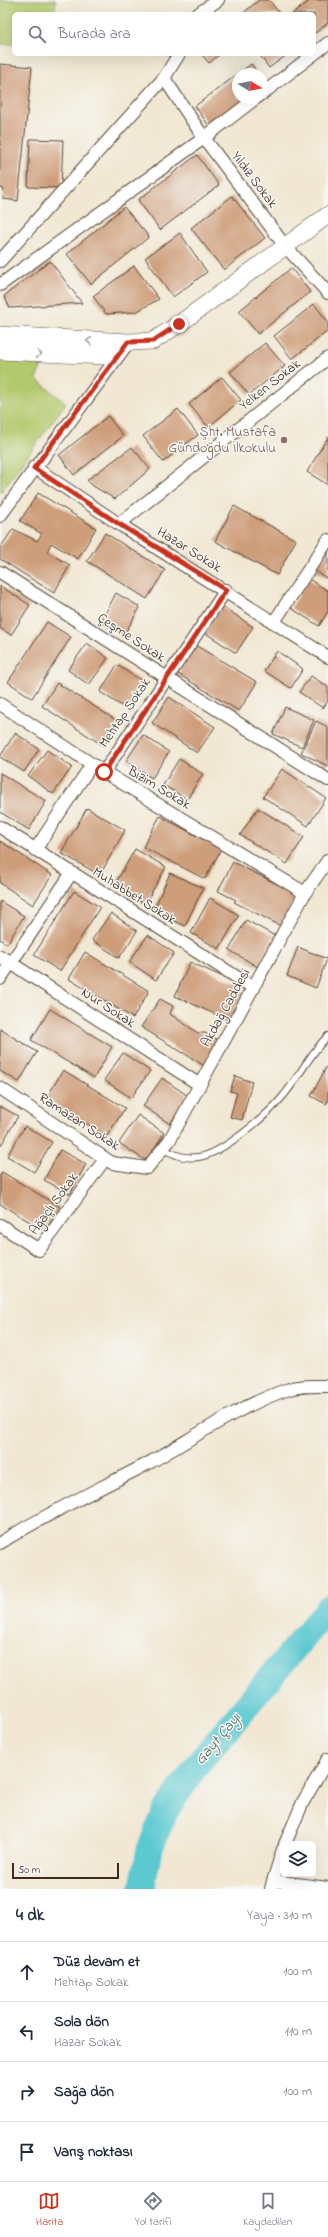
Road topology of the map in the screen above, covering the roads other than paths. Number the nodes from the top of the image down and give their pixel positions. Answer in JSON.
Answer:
{"nodes":[{"id":1,"x":201,"y":0,"type":"edge"},
{"id":2,"x":218,"y":0,"type":"edge"},
{"id":3,"x":198,"y":12,"type":"edge"},
{"id":4,"x":201,"y":12,"type":"edge"},
{"id":5,"x":328,"y":43,"type":"edge"},
{"id":6,"x":316,"y":52,"type":"edge"},
{"id":7,"x":178,"y":56,"type":"edge"},
{"id":8,"x":311,"y":56,"type":"edge"},
{"id":9,"x":164,"y":78,"type":"junction"},
{"id":10,"x":268,"y":89,"type":"edge"},
{"id":11,"x":248,"y":104,"type":"edge"},
{"id":12,"x":204,"y":138,"type":"junction"},
{"id":13,"x":328,"y":215,"type":"edge"},
{"id":14,"x":284,"y":246,"type":"junction"},
{"id":15,"x":0,"y":261,"type":"edge"},
{"id":16,"x":0,"y":285,"type":"edge"},
{"id":17,"x":328,"y":293,"type":"edge"},
{"id":18,"x":0,"y":335,"type":"edge"},
{"id":19,"x":128,"y":342,"type":"junction"},
{"id":20,"x":0,"y":351,"type":"edge"},
{"id":21,"x":328,"y":358,"type":"edge"},
{"id":22,"x":34,"y":468,"type":"junction"},
{"id":23,"x":0,"y":516,"type":"edge"},
{"id":24,"x":119,"y":524,"type":"junction"},
{"id":25,"x":328,"y":540,"type":"edge"},
{"id":26,"x":0,"y":572,"type":"edge"},
{"id":27,"x":226,"y":590,"type":"junction"},
{"id":28,"x":274,"y":622,"type":"junction"},
{"id":29,"x":328,"y":657,"type":"edge"},
{"id":30,"x":166,"y":679,"type":"junction"},
{"id":31,"x":0,"y":704,"type":"edge"},
{"id":32,"x":92,"y":764,"type":"junction"},
{"id":33,"x":104,"y":772,"type":"junction"},
{"id":34,"x":328,"y":780,"type":"edge"},
{"id":35,"x":0,"y":828,"type":"edge"},
{"id":36,"x":35,"y":850,"type":"junction"},
{"id":37,"x":328,"y":860,"type":"edge"},
{"id":38,"x":71,"y":874,"type":"junction"},
{"id":39,"x":304,"y":894,"type":"junction"},
{"id":40,"x":5,"y":959,"type":"edge"},
{"id":41,"x":0,"y":979,"type":"edge"},
{"id":42,"x":254,"y":988,"type":"junction"},
{"id":43,"x":328,"y":1036,"type":"edge"},
{"id":44,"x":200,"y":1086,"type":"junction"},
{"id":45,"x":0,"y":1088,"type":"edge"},
{"id":46,"x":163,"y":1149,"type":"junction"},
{"id":47,"x":106,"y":1158,"type":"junction"},
{"id":48,"x":147,"y":1168,"type":"joint"},
{"id":49,"x":0,"y":1225,"type":"edge"},
{"id":50,"x":328,"y":1386,"type":"edge"},
{"id":51,"x":0,"y":1543,"type":"edge"},
{"id":52,"x":328,"y":1760,"type":"edge"},
{"id":53,"x":286,"y":1841,"type":"edge"},
{"id":54,"x":280,"y":1859,"type":"edge"},
{"id":55,"x":272,"y":1885,"type":"edge"},
{"id":56,"x":328,"y":1888,"type":"edge"}],
"edges":[{"from":1,"to":3,"type":"street"},
{"from":2,"to":4,"type":"street"},
{"from":5,"to":6,"type":"street"},
{"from":7,"to":9,"type":"street"},
{"from":8,"to":10,"type":"street"},
{"from":9,"to":12,"type":"street","name":"Yıldız Sokak"},
{"from":9,"to":15,"type":"street"},
{"from":11,"to":12,"type":"street"},
{"from":12,"to":14,"type":"street","name":"Yıldız Sokak"},
{"from":12,"to":16,"type":"street"},
{"from":13,"to":14,"type":"street"},
{"from":14,"to":17,"type":"street","name":"Yıldız Sokak"},
{"from":14,"to":19,"type":"street"},
{"from":19,"to":18,"type":"street","one_way":true},
{"from":20,"to":19,"type":"street","one_way":true},
{"from":19,"to":22,"type":"street"},
{"from":21,"to":24,"type":"street","name":"Yelken Sokak"},
{"from":22,"to":23,"type":"street"},
{"from":22,"to":24,"type":"street","name":"Hazar Sokak"},
{"from":24,"to":27,"type":"street","name":"Hazar Sokak"},
{"from":25,"to":28,"type":"street"},
{"from":26,"to":30,"type":"street","name":"Çeşme Sokak"},
{"from":27,"to":28,"type":"street","name":"Hazar Sokak"},
{"from":27,"to":30,"type":"street","name":"Mehtap Sokak"},
{"from":28,"to":29,"type":"street","name":"Hazar Sokak"},
{"from":30,"to":33,"type":"street","name":"Mehtap Sokak"},
{"from":30,"to":34,"type":"street","name":"Çeşme Sokak"},
{"from":31,"to":32,"type":"street","name":"Bizim Sokak"},
{"from":32,"to":33,"type":"street","name":"Bizim Sokak"},
{"from":32,"to":36,"type":"street"},
{"from":33,"to":39,"type":"street","name":"Bizim Sokak"},
{"from":35,"to":36,"type":"street","name":"Muhabbet Sokak"},
{"from":36,"to":38,"type":"street","name":"Muhabbet Sokak"},
{"from":37,"to":39,"type":"street","name":"Akdağ Caddesi"},
{"from":38,"to":40,"type":"street"},
{"from":38,"to":42,"type":"street","name":"Muhabbet Sokak"},
{"from":39,"to":42,"type":"street","name":"Akdağ Caddesi"},
{"from":40,"to":41,"type":"street"},
{"from":40,"to":44,"type":"street","name":"Nur Sokak"},
{"from":42,"to":44,"type":"street","name":"Akdağ Caddesi"},
{"from":43,"to":46,"type":"lane"},
{"from":44,"to":46,"type":"street","name":"Akdağ Caddesi"},
{"from":45,"to":47,"type":"street","name":"Ramazan Sokak"},
{"from":46,"to":48,"type":"street","name":"Akdağ Caddesi"},
{"from":47,"to":48,"type":"street","name":"Ramazan Sokak"},
{"from":47,"to":49,"type":"street","name":"Ağaçlı Sokak"},
{"from":50,"to":51,"type":"street"},
{"from":52,"to":53,"type":"street"},
{"from":54,"to":55,"type":"street"},
{"from":55,"to":56,"type":"street"}]}
